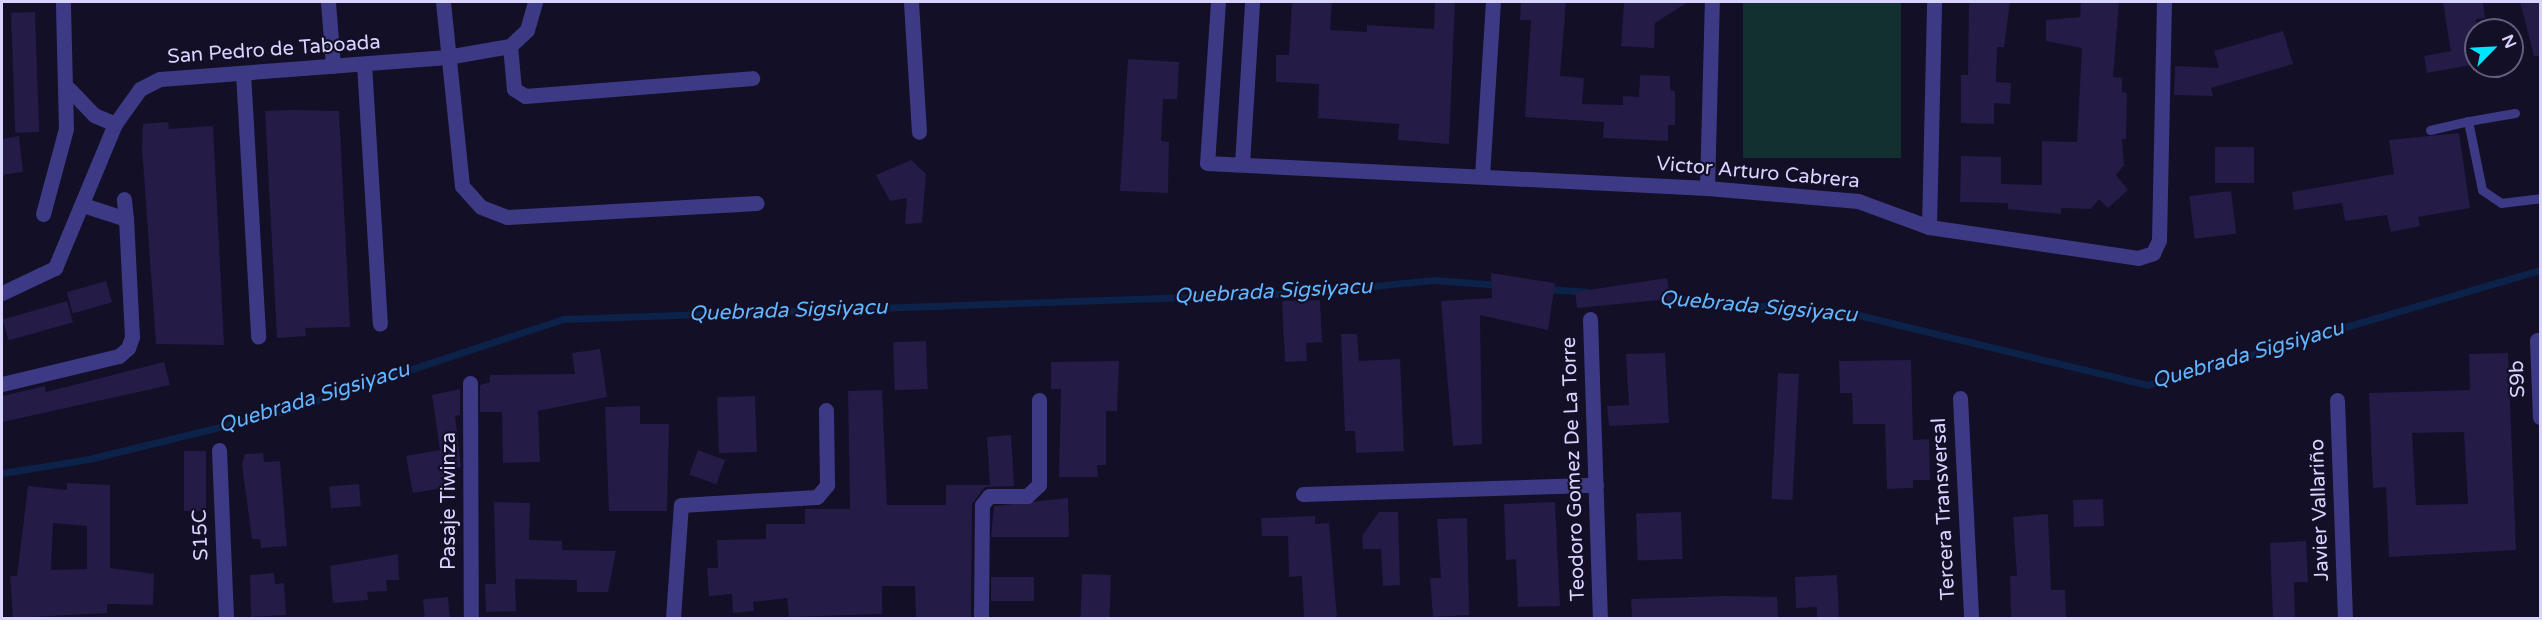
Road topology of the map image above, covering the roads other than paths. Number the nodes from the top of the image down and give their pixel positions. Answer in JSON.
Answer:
{"nodes":[{"id":1,"x":63,"y":2,"type":"edge"},
{"id":2,"x":328,"y":2,"type":"edge"},
{"id":3,"x":443,"y":2,"type":"edge"},
{"id":4,"x":535,"y":2,"type":"edge"},
{"id":5,"x":911,"y":2,"type":"edge"},
{"id":6,"x":1218,"y":2,"type":"edge"},
{"id":7,"x":1252,"y":2,"type":"edge"},
{"id":8,"x":1493,"y":2,"type":"edge"},
{"id":9,"x":1712,"y":2,"type":"edge"},
{"id":10,"x":1934,"y":2,"type":"edge"},
{"id":11,"x":2164,"y":2,"type":"edge"},
{"id":12,"x":510,"y":46,"type":"junction"},
{"id":13,"x":447,"y":57,"type":"junction"},
{"id":14,"x":364,"y":64,"type":"junction"},
{"id":15,"x":333,"y":66,"type":"junction"},
{"id":16,"x":243,"y":73,"type":"junction"},
{"id":17,"x":752,"y":78,"type":"dead end"},
{"id":18,"x":69,"y":89,"type":"junction"},
{"id":19,"x":2515,"y":113,"type":"dead end"},
{"id":20,"x":2468,"y":121,"type":"junction"},
{"id":21,"x":115,"y":124,"type":"junction"},
{"id":22,"x":2430,"y":130,"type":"dead end"},
{"id":23,"x":919,"y":132,"type":"dead end"},
{"id":24,"x":1242,"y":163,"type":"junction"},
{"id":25,"x":1482,"y":176,"type":"junction"},
{"id":26,"x":1707,"y":188,"type":"junction"},
{"id":27,"x":2541,"y":198,"type":"edge"},
{"id":28,"x":124,"y":199,"type":"dead end"},
{"id":29,"x":757,"y":203,"type":"dead end"},
{"id":30,"x":83,"y":206,"type":"junction"},
{"id":31,"x":43,"y":214,"type":"dead end"},
{"id":32,"x":126,"y":219,"type":"junction"},
{"id":33,"x":1929,"y":227,"type":"junction"},
{"id":34,"x":2,"y":293,"type":"edge"},
{"id":35,"x":1590,"y":319,"type":"dead end"},
{"id":36,"x":380,"y":324,"type":"dead end"},
{"id":37,"x":258,"y":337,"type":"dead end"},
{"id":38,"x":2537,"y":340,"type":"dead end"},
{"id":39,"x":470,"y":382,"type":"dead end"},
{"id":40,"x":2,"y":384,"type":"edge"},
{"id":41,"x":1960,"y":398,"type":"dead end"},
{"id":42,"x":1039,"y":400,"type":"dead end"},
{"id":43,"x":2337,"y":400,"type":"dead end"},
{"id":44,"x":825,"y":410,"type":"dead end"},
{"id":45,"x":2541,"y":417,"type":"edge"},
{"id":46,"x":219,"y":450,"type":"dead end"},
{"id":47,"x":1596,"y":485,"type":"junction"},
{"id":48,"x":1303,"y":494,"type":"dead end"},
{"id":49,"x":226,"y":618,"type":"edge"},
{"id":50,"x":471,"y":618,"type":"edge"},
{"id":51,"x":673,"y":618,"type":"edge"},
{"id":52,"x":981,"y":618,"type":"edge"},
{"id":53,"x":1600,"y":618,"type":"edge"},
{"id":54,"x":1971,"y":618,"type":"edge"},
{"id":55,"x":2345,"y":618,"type":"edge"}],
"edges":[{"from":1,"to":18,"type":"street"},
{"from":2,"to":15,"type":"street"},
{"from":3,"to":13,"type":"street"},
{"from":4,"to":12,"type":"street"},
{"from":5,"to":23,"type":"street"},
{"from":6,"to":24,"type":"street","name":"Victor Arturo Cabrera"},
{"from":7,"to":24,"type":"street"},
{"from":8,"to":25,"type":"street"},
{"from":9,"to":26,"type":"street"},
{"from":10,"to":33,"type":"street"},
{"from":11,"to":33,"type":"street","name":"Victor Arturo Cabrera"},
{"from":12,"to":13,"type":"street","name":"San Pedro de Taboada"},
{"from":12,"to":17,"type":"street"},
{"from":13,"to":14,"type":"street","name":"San Pedro de Taboada"},
{"from":13,"to":29,"type":"street"},
{"from":14,"to":15,"type":"street","name":"San Pedro de Taboada"},
{"from":14,"to":36,"type":"street"},
{"from":15,"to":16,"type":"street","name":"San Pedro de Taboada"},
{"from":16,"to":21,"type":"street","name":"San Pedro de Taboada"},
{"from":16,"to":37,"type":"street"},
{"from":18,"to":21,"type":"street"},
{"from":18,"to":31,"type":"street"},
{"from":19,"to":20,"type":"lane"},
{"from":20,"to":22,"type":"lane"},
{"from":20,"to":27,"type":"lane"},
{"from":21,"to":30,"type":"street","name":"San Pedro de Taboada"},
{"from":24,"to":25,"type":"street","name":"Victor Arturo Cabrera"},
{"from":25,"to":26,"type":"street","name":"Victor Arturo Cabrera"},
{"from":26,"to":33,"type":"street","name":"Victor Arturo Cabrera"},
{"from":28,"to":32,"type":"street"},
{"from":30,"to":32,"type":"street"},
{"from":30,"to":34,"type":"street","name":"San Pedro de Taboada"},
{"from":32,"to":40,"type":"street"},
{"from":35,"to":47,"type":"street","name":"Teodoro Gomez De La Torre"},
{"from":38,"to":45,"type":"street","name":"S9b"},
{"from":39,"to":50,"type":"street","name":"Pasaje Tiwinza"},
{"from":41,"to":54,"type":"street","name":"Tercera Transversal"},
{"from":42,"to":52,"type":"street"},
{"from":43,"to":55,"type":"street","name":"Javier Vallariño"},
{"from":44,"to":51,"type":"street"},
{"from":46,"to":49,"type":"street","name":"S15C"},
{"from":47,"to":48,"type":"street"},
{"from":47,"to":53,"type":"street","name":"Teodoro Gomez De La Torre"}]}
